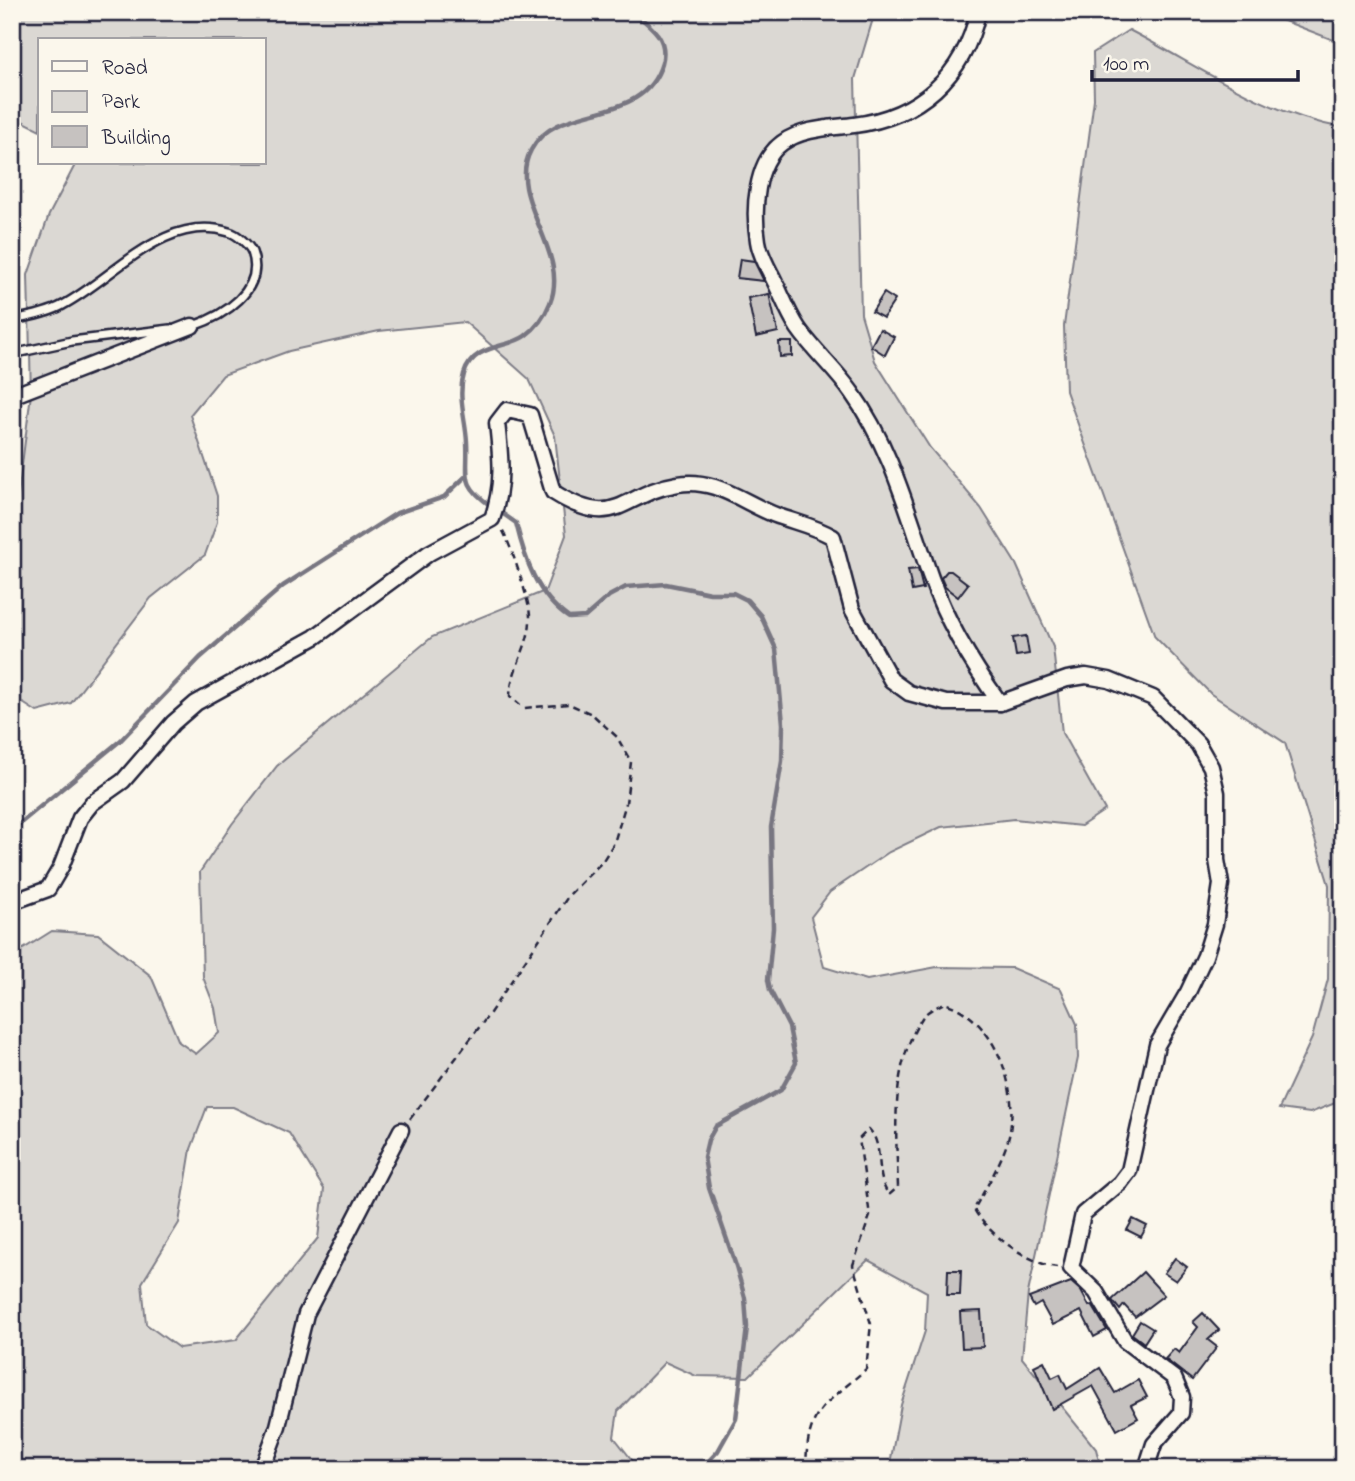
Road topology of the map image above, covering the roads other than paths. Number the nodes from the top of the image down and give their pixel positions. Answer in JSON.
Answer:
{"nodes":[{"id":1,"x":978,"y":12,"type":"edge"},
{"id":2,"x":12,"y":320,"type":"edge"},
{"id":3,"x":192,"y":327,"type":"junction"},
{"id":4,"x":12,"y":354,"type":"edge"},
{"id":5,"x":12,"y":396,"type":"edge"},
{"id":6,"x":1000,"y":703,"type":"junction"},
{"id":7,"x":12,"y":902,"type":"edge"},
{"id":8,"x":401,"y":1130,"type":"road end"},
{"id":9,"x":262,"y":1469,"type":"edge"},
{"id":10,"x":1146,"y":1469,"type":"edge"}],
"edges":[{"from":1,"to":6,"type":"street"},
{"from":2,"to":3,"type":"lane"},
{"from":3,"to":4,"type":"lane"},
{"from":3,"to":5,"type":"street"},
{"from":6,"to":7,"type":"street"},
{"from":6,"to":10,"type":"street"},
{"from":8,"to":9,"type":"street"}]}
